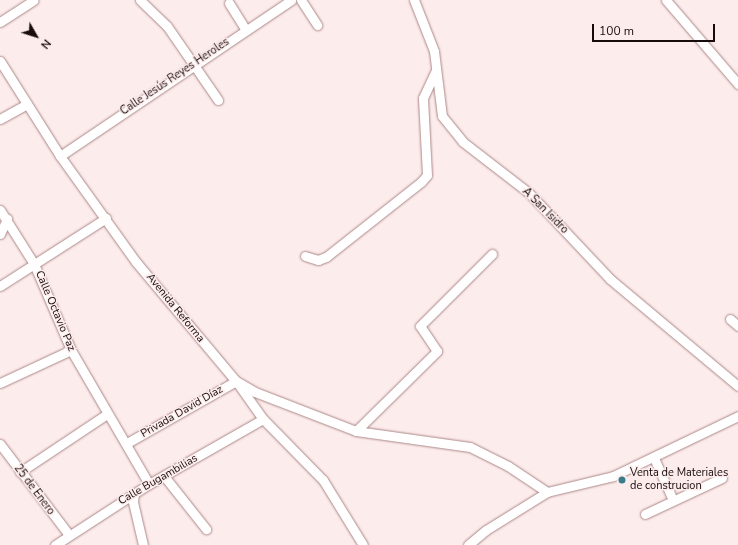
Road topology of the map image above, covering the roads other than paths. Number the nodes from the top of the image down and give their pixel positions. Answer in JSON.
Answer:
{"nodes":[{"id":1,"x":34,"y":0,"type":"edge"},
{"id":2,"x":140,"y":0,"type":"edge"},
{"id":3,"x":291,"y":0,"type":"edge"},
{"id":4,"x":302,"y":0,"type":"edge"},
{"id":5,"x":414,"y":0,"type":"edge"},
{"id":6,"x":666,"y":0,"type":"edge"},
{"id":7,"x":229,"y":3,"type":"dead end"},
{"id":8,"x":0,"y":22,"type":"edge"},
{"id":9,"x":317,"y":26,"type":"dead end"},
{"id":10,"x":246,"y":30,"type":"junction"},
{"id":11,"x":0,"y":60,"type":"edge"},
{"id":12,"x":192,"y":65,"type":"junction"},
{"id":13,"x":436,"y":69,"type":"junction"},
{"id":14,"x":738,"y":84,"type":"edge"},
{"id":15,"x":218,"y":100,"type":"dead end"},
{"id":16,"x":27,"y":104,"type":"junction"},
{"id":17,"x":0,"y":119,"type":"edge"},
{"id":18,"x":60,"y":156,"type":"junction"},
{"id":19,"x":0,"y":210,"type":"edge"},
{"id":20,"x":106,"y":218,"type":"junction"},
{"id":21,"x":6,"y":219,"type":"junction"},
{"id":22,"x":0,"y":234,"type":"edge"},
{"id":23,"x":492,"y":254,"type":"dead end"},
{"id":24,"x":305,"y":256,"type":"dead end"},
{"id":25,"x":34,"y":264,"type":"junction"},
{"id":26,"x":0,"y":286,"type":"edge"},
{"id":27,"x":730,"y":319,"type":"dead end"},
{"id":28,"x":738,"y":326,"type":"edge"},
{"id":29,"x":70,"y":350,"type":"junction"},
{"id":30,"x":236,"y":381,"type":"junction"},
{"id":31,"x":0,"y":383,"type":"edge"},
{"id":32,"x":738,"y":386,"type":"edge"},
{"id":33,"x":107,"y":414,"type":"junction"},
{"id":34,"x":738,"y":416,"type":"edge"},
{"id":35,"x":263,"y":419,"type":"junction"},
{"id":36,"x":356,"y":431,"type":"junction"},
{"id":37,"x":0,"y":444,"type":"edge"},
{"id":38,"x":127,"y":444,"type":"junction"},
{"id":39,"x":654,"y":458,"type":"junction"},
{"id":40,"x":20,"y":472,"type":"junction"},
{"id":41,"x":164,"y":476,"type":"junction"},
{"id":42,"x":722,"y":478,"type":"dead end"},
{"id":43,"x":149,"y":484,"type":"junction"},
{"id":44,"x":547,"y":492,"type":"junction"},
{"id":45,"x":134,"y":493,"type":"junction"},
{"id":46,"x":673,"y":500,"type":"junction"},
{"id":47,"x":645,"y":514,"type":"dead end"},
{"id":48,"x":206,"y":529,"type":"dead end"},
{"id":49,"x":69,"y":535,"type":"junction"},
{"id":50,"x":55,"y":545,"type":"edge"},
{"id":51,"x":143,"y":545,"type":"edge"},
{"id":52,"x":363,"y":545,"type":"edge"},
{"id":53,"x":468,"y":545,"type":"edge"}],
"edges":[{"from":1,"to":8,"type":"street"},
{"from":2,"to":12,"type":"street"},
{"from":3,"to":10,"type":"street","name":"Calle Jesús Reyes Heroles"},
{"from":4,"to":9,"type":"street"},
{"from":5,"to":13,"type":"street","name":"A San Isidro"},
{"from":6,"to":14,"type":"street"},
{"from":7,"to":10,"type":"street"},
{"from":10,"to":12,"type":"street","name":"Calle Jesús Reyes Heroles"},
{"from":11,"to":16,"type":"street","name":"Avenida Reforma"},
{"from":12,"to":15,"type":"street"},
{"from":12,"to":18,"type":"street","name":"Calle Jesús Reyes Heroles"},
{"from":13,"to":24,"type":"street"},
{"from":13,"to":32,"type":"street","name":"A San Isidro"},
{"from":16,"to":17,"type":"street"},
{"from":16,"to":18,"type":"street","name":"Avenida Reforma"},
{"from":18,"to":20,"type":"street","name":"Avenida Reforma"},
{"from":19,"to":21,"type":"street","name":"Calle Octavio Paz"},
{"from":20,"to":25,"type":"street"},
{"from":20,"to":30,"type":"street","name":"Avenida Reforma"},
{"from":21,"to":22,"type":"street"},
{"from":21,"to":25,"type":"street","name":"Calle Octavio Paz"},
{"from":23,"to":36,"type":"street"},
{"from":25,"to":26,"type":"street"},
{"from":25,"to":29,"type":"street","name":"Calle Octavio Paz"},
{"from":27,"to":28,"type":"street"},
{"from":29,"to":31,"type":"street"},
{"from":29,"to":33,"type":"street","name":"Calle Octavio Paz"},
{"from":30,"to":35,"type":"street","name":"Avenida Reforma"},
{"from":30,"to":36,"type":"street"},
{"from":30,"to":38,"type":"street","name":"Privada David Díaz"},
{"from":33,"to":38,"type":"street","name":"Calle Octavio Paz"},
{"from":33,"to":40,"type":"street"},
{"from":34,"to":39,"type":"street"},
{"from":35,"to":41,"type":"street","name":"Calle Bugambilias"},
{"from":35,"to":52,"type":"street","name":"Avenida Reforma"},
{"from":36,"to":44,"type":"street"},
{"from":37,"to":40,"type":"street","name":"25 de Enero"},
{"from":38,"to":43,"type":"street","name":"Calle Octavio Paz"},
{"from":39,"to":44,"type":"street"},
{"from":39,"to":46,"type":"street"},
{"from":40,"to":49,"type":"street","name":"25 de Enero"},
{"from":41,"to":43,"type":"street","name":"Calle Bugambilias"},
{"from":41,"to":48,"type":"street"},
{"from":42,"to":46,"type":"street"},
{"from":43,"to":45,"type":"street","name":"Calle Bugambilias"},
{"from":44,"to":53,"type":"street"},
{"from":45,"to":49,"type":"street","name":"Calle Bugambilias"},
{"from":45,"to":51,"type":"street"},
{"from":46,"to":47,"type":"street"},
{"from":49,"to":50,"type":"street","name":"Calle Bugambilias"}]}
